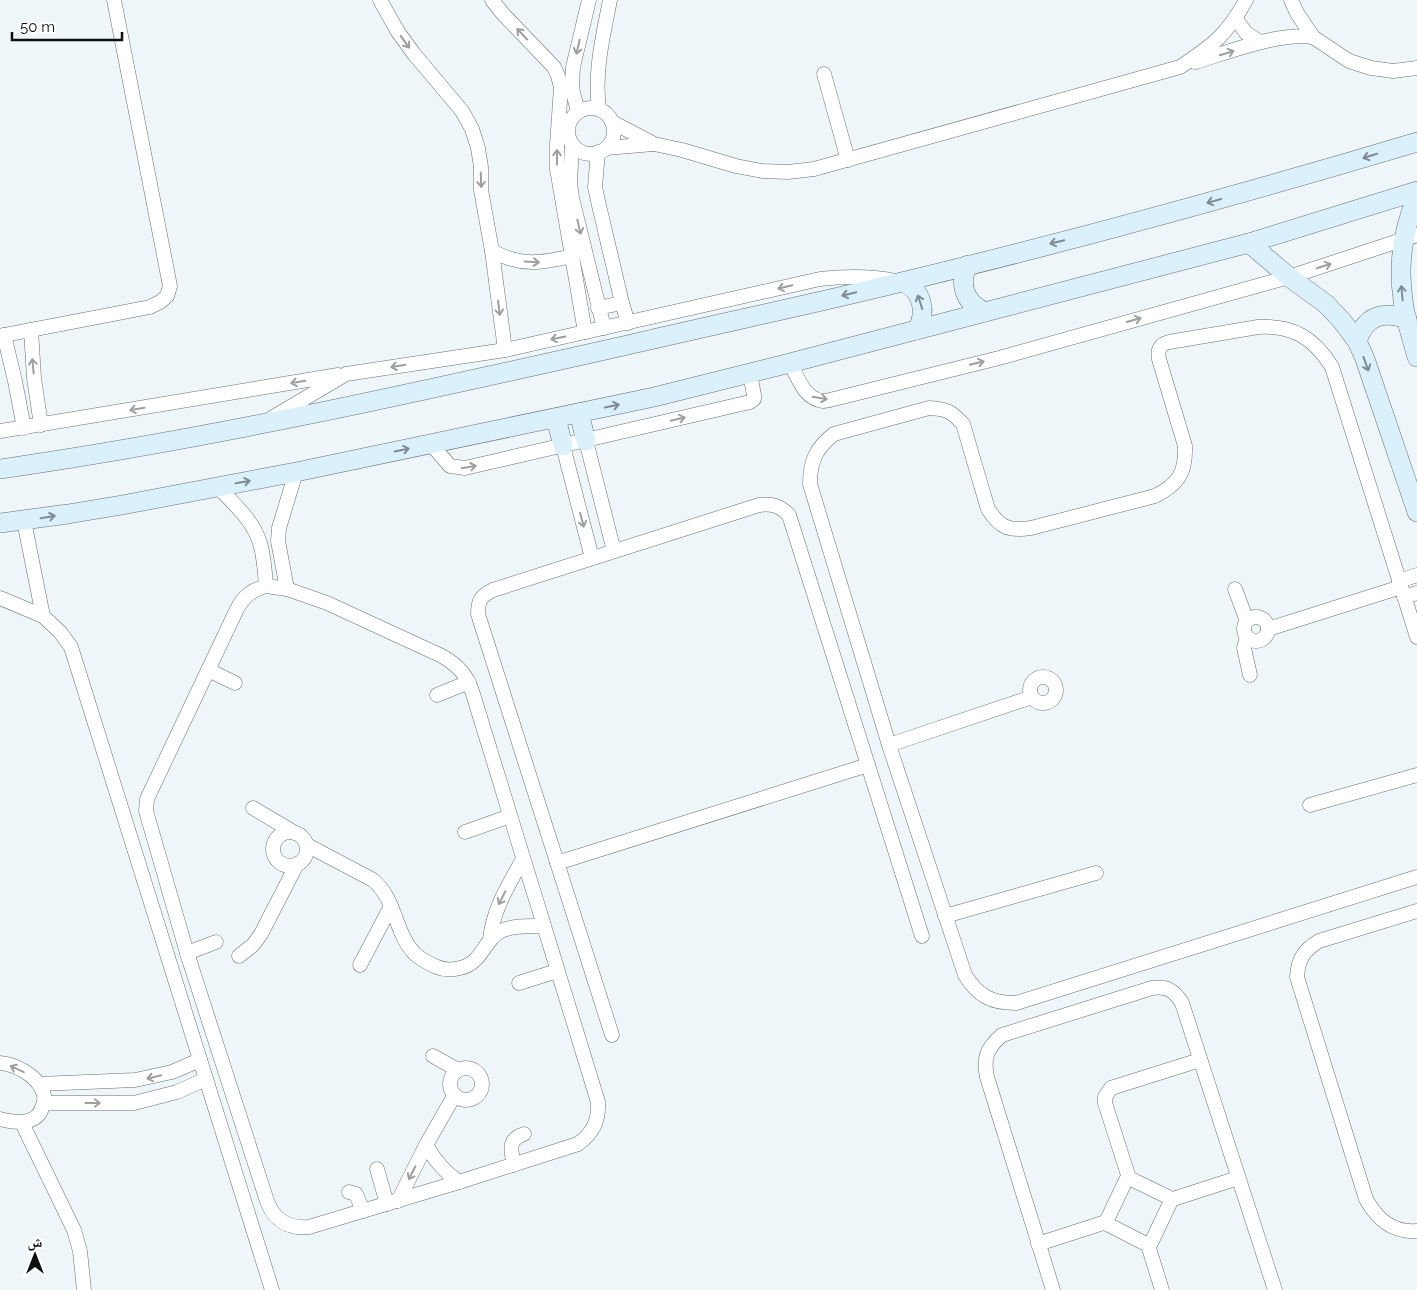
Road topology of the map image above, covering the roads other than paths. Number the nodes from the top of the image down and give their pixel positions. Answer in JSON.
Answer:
{"nodes":[{"id":1,"x":114,"y":0,"type":"edge"},
{"id":2,"x":380,"y":0,"type":"edge"},
{"id":3,"x":492,"y":0,"type":"edge"},
{"id":4,"x":589,"y":0,"type":"edge"},
{"id":5,"x":610,"y":0,"type":"edge"},
{"id":6,"x":1246,"y":0,"type":"edge"},
{"id":7,"x":1291,"y":0,"type":"edge"},
{"id":8,"x":1236,"y":19,"type":"junction"},
{"id":9,"x":1313,"y":37,"type":"junction"},
{"id":10,"x":1260,"y":42,"type":"junction"},
{"id":11,"x":1180,"y":67,"type":"junction"},
{"id":12,"x":1417,"y":68,"type":"edge"},
{"id":13,"x":824,"y":74,"type":"dead end"},
{"id":14,"x":599,"y":109,"type":"junction"},
{"id":15,"x":578,"y":111,"type":"junction"},
{"id":16,"x":612,"y":122,"type":"junction"},
{"id":17,"x":1417,"y":142,"type":"edge"},
{"id":18,"x":572,"y":144,"type":"junction"},
{"id":19,"x":654,"y":144,"type":"junction"},
{"id":20,"x":602,"y":150,"type":"junction"},
{"id":21,"x":848,"y":160,"type":"junction"},
{"id":22,"x":1417,"y":191,"type":"edge"},
{"id":23,"x":1417,"y":197,"type":"edge"},
{"id":24,"x":1410,"y":238,"type":"edge"},
{"id":25,"x":1249,"y":243,"type":"junction"},
{"id":26,"x":492,"y":251,"type":"junction"},
{"id":27,"x":573,"y":256,"type":"junction"},
{"id":28,"x":968,"y":265,"type":"junction"},
{"id":29,"x":1290,"y":277,"type":"junction"},
{"id":30,"x":902,"y":282,"type":"junction"},
{"id":31,"x":622,"y":303,"type":"junction"},
{"id":32,"x":598,"y":308,"type":"junction"},
{"id":33,"x":985,"y":312,"type":"junction"},
{"id":34,"x":1406,"y":320,"type":"junction"},
{"id":35,"x":628,"y":323,"type":"junction"},
{"id":36,"x":604,"y":328,"type":"junction"},
{"id":37,"x":31,"y":330,"type":"junction"},
{"id":38,"x":917,"y":330,"type":"junction"},
{"id":39,"x":585,"y":332,"type":"junction"},
{"id":40,"x":2,"y":336,"type":"edge"},
{"id":41,"x":1357,"y":341,"type":"junction"},
{"id":42,"x":504,"y":350,"type":"junction"},
{"id":43,"x":1417,"y":357,"type":"edge"},
{"id":44,"x":790,"y":364,"type":"junction"},
{"id":45,"x":346,"y":374,"type":"junction"},
{"id":46,"x":750,"y":374,"type":"junction"},
{"id":47,"x":579,"y":413,"type":"junction"},
{"id":48,"x":556,"y":418,"type":"junction"},
{"id":49,"x":262,"y":424,"type":"junction"},
{"id":50,"x":41,"y":425,"type":"junction"},
{"id":51,"x":24,"y":428,"type":"junction"},
{"id":52,"x":0,"y":431,"type":"edge"},
{"id":53,"x":586,"y":440,"type":"junction"},
{"id":54,"x":431,"y":444,"type":"junction"},
{"id":55,"x":563,"y":446,"type":"junction"},
{"id":56,"x":0,"y":469,"type":"edge"},
{"id":57,"x":296,"y":472,"type":"junction"},
{"id":58,"x":217,"y":486,"type":"junction"},
{"id":59,"x":1417,"y":512,"type":"edge"},
{"id":60,"x":24,"y":521,"type":"junction"},
{"id":61,"x":0,"y":524,"type":"edge"},
{"id":62,"x":614,"y":551,"type":"junction"},
{"id":63,"x":592,"y":558,"type":"junction"},
{"id":64,"x":1417,"y":575,"type":"edge"},
{"id":65,"x":266,"y":586,"type":"junction"},
{"id":66,"x":287,"y":589,"type":"junction"},
{"id":67,"x":1235,"y":589,"type":"dead end"},
{"id":68,"x":1405,"y":589,"type":"edge"},
{"id":69,"x":0,"y":598,"type":"edge"},
{"id":70,"x":43,"y":616,"type":"junction"},
{"id":71,"x":1247,"y":621,"type":"junction"},
{"id":72,"x":1268,"y":629,"type":"junction"},
{"id":73,"x":1247,"y":637,"type":"junction"},
{"id":74,"x":1417,"y":637,"type":"edge"},
{"id":75,"x":208,"y":670,"type":"junction"},
{"id":76,"x":1250,"y":675,"type":"dead end"},
{"id":77,"x":469,"y":682,"type":"junction"},
{"id":78,"x":235,"y":683,"type":"dead end"},
{"id":79,"x":437,"y":695,"type":"dead end"},
{"id":80,"x":1032,"y":697,"type":"dead end"},
{"id":81,"x":889,"y":745,"type":"junction"},
{"id":82,"x":868,"y":766,"type":"junction"},
{"id":83,"x":1417,"y":775,"type":"edge"},
{"id":84,"x":1310,"y":805,"type":"dead end"},
{"id":85,"x":253,"y":808,"type":"dead end"},
{"id":86,"x":510,"y":816,"type":"junction"},
{"id":87,"x":465,"y":832,"type":"dead end"},
{"id":88,"x":295,"y":833,"type":"junction"},
{"id":89,"x":307,"y":845,"type":"junction"},
{"id":90,"x":523,"y":859,"type":"junction"},
{"id":91,"x":557,"y":863,"type":"junction"},
{"id":92,"x":298,"y":864,"type":"junction"},
{"id":93,"x":1096,"y":873,"type":"dead end"},
{"id":94,"x":1417,"y":877,"type":"edge"},
{"id":95,"x":391,"y":906,"type":"junction"},
{"id":96,"x":1416,"y":914,"type":"edge"},
{"id":97,"x":945,"y":916,"type":"junction"},
{"id":98,"x":543,"y":926,"type":"junction"},
{"id":99,"x":922,"y":936,"type":"dead end"},
{"id":100,"x":490,"y":940,"type":"junction"},
{"id":101,"x":216,"y":942,"type":"dead end"},
{"id":102,"x":187,"y":953,"type":"junction"},
{"id":103,"x":239,"y":956,"type":"dead end"},
{"id":104,"x":360,"y":965,"type":"dead end"},
{"id":105,"x":557,"y":971,"type":"junction"},
{"id":106,"x":519,"y":983,"type":"dead end"},
{"id":107,"x":612,"y":1035,"type":"dead end"},
{"id":108,"x":433,"y":1056,"type":"dead end"},
{"id":109,"x":200,"y":1060,"type":"junction"},
{"id":110,"x":1200,"y":1060,"type":"junction"},
{"id":111,"x":0,"y":1063,"type":"edge"},
{"id":112,"x":458,"y":1070,"type":"junction"},
{"id":113,"x":206,"y":1079,"type":"junction"},
{"id":114,"x":39,"y":1084,"type":"junction"},
{"id":115,"x":454,"y":1096,"type":"junction"},
{"id":116,"x":44,"y":1103,"type":"junction"},
{"id":117,"x":0,"y":1118,"type":"edge"},
{"id":118,"x":22,"y":1123,"type":"junction"},
{"id":119,"x":524,"y":1134,"type":"dead end"},
{"id":120,"x":426,"y":1145,"type":"junction"},
{"id":121,"x":514,"y":1165,"type":"junction"},
{"id":122,"x":377,"y":1169,"type":"dead end"},
{"id":123,"x":1129,"y":1178,"type":"junction"},
{"id":124,"x":1238,"y":1178,"type":"junction"},
{"id":125,"x":459,"y":1182,"type":"junction"},
{"id":126,"x":349,"y":1192,"type":"dead end"},
{"id":127,"x":1170,"y":1200,"type":"junction"},
{"id":128,"x":392,"y":1202,"type":"junction"},
{"id":129,"x":363,"y":1211,"type":"junction"},
{"id":130,"x":1106,"y":1222,"type":"junction"},
{"id":131,"x":1417,"y":1231,"type":"edge"},
{"id":132,"x":1038,"y":1244,"type":"junction"},
{"id":133,"x":1148,"y":1245,"type":"junction"},
{"id":134,"x":84,"y":1290,"type":"edge"},
{"id":135,"x":272,"y":1290,"type":"edge"},
{"id":136,"x":1053,"y":1290,"type":"edge"},
{"id":137,"x":1162,"y":1290,"type":"edge"},
{"id":138,"x":1275,"y":1290,"type":"edge"}],
"edges":[{"from":1,"to":37,"type":"street"},
{"from":2,"to":26,"type":"street","one_way":true},
{"from":27,"to":3,"type":"street","one_way":true},
{"from":4,"to":15,"type":"street","one_way":true},
{"from":5,"to":14,"type":"street"},
{"from":6,"to":8,"type":"street"},
{"from":7,"to":9,"type":"street"},
{"from":8,"to":10,"type":"street"},
{"from":8,"to":11,"type":"street"},
{"from":9,"to":10,"type":"street"},
{"from":9,"to":12,"type":"street"},
{"from":11,"to":10,"type":"street","one_way":true},
{"from":11,"to":21,"type":"street"},
{"from":13,"to":21,"type":"street"},
{"from":14,"to":15,"type":"street"},
{"from":14,"to":16,"type":"street"},
{"from":15,"to":18,"type":"street"},
{"from":16,"to":19,"type":"street"},
{"from":16,"to":20,"type":"street"},
{"from":17,"to":28,"type":"street","one_way":true},
{"from":18,"to":20,"type":"street"},
{"from":18,"to":32,"type":"street","one_way":true},
{"from":19,"to":20,"type":"street"},
{"from":19,"to":21,"type":"street"},
{"from":20,"to":31,"type":"street"},
{"from":22,"to":25,"type":"street"},
{"from":23,"to":24,"type":"street"},
{"from":29,"to":24,"type":"street","one_way":true},
{"from":34,"to":24,"type":"street","one_way":true},
{"from":25,"to":29,"type":"street"},
{"from":25,"to":33,"type":"street"},
{"from":26,"to":27,"type":"street","one_way":true},
{"from":26,"to":42,"type":"street","one_way":true},
{"from":27,"to":39,"type":"street"},
{"from":28,"to":30,"type":"street"},
{"from":28,"to":33,"type":"street"},
{"from":29,"to":41,"type":"street"},
{"from":44,"to":29,"type":"street","one_way":true},
{"from":30,"to":35,"type":"street","one_way":true},
{"from":38,"to":30,"type":"street","one_way":true},
{"from":30,"to":49,"type":"street","one_way":true},
{"from":31,"to":32,"type":"street"},
{"from":31,"to":35,"type":"street"},
{"from":32,"to":36,"type":"street"},
{"from":33,"to":38,"type":"street"},
{"from":34,"to":41,"type":"street"},
{"from":34,"to":43,"type":"street"},
{"from":35,"to":36,"type":"street"},
{"from":36,"to":39,"type":"street"},
{"from":37,"to":40,"type":"street"},
{"from":50,"to":37,"type":"street","one_way":true},
{"from":38,"to":44,"type":"street"},
{"from":39,"to":42,"type":"street","one_way":true},
{"from":40,"to":51,"type":"street"},
{"from":41,"to":59,"type":"street","one_way":true},
{"from":42,"to":45,"type":"street","one_way":true},
{"from":44,"to":46,"type":"street"},
{"from":45,"to":49,"type":"street"},
{"from":45,"to":50,"type":"street","one_way":true},
{"from":47,"to":46,"type":"street","one_way":true},
{"from":53,"to":46,"type":"street","one_way":true},
{"from":47,"to":48,"type":"street"},
{"from":47,"to":53,"type":"street"},
{"from":48,"to":54,"type":"street"},
{"from":48,"to":55,"type":"street"},
{"from":49,"to":56,"type":"street"},
{"from":50,"to":51,"type":"street"},
{"from":51,"to":52,"type":"street"},
{"from":53,"to":55,"type":"street"},
{"from":53,"to":62,"type":"street"},
{"from":54,"to":55,"type":"street","one_way":true},
{"from":57,"to":54,"type":"street","one_way":true},
{"from":55,"to":63,"type":"street","one_way":true},
{"from":58,"to":57,"type":"street","one_way":true},
{"from":57,"to":66,"type":"street"},
{"from":60,"to":58,"type":"street","one_way":true},
{"from":58,"to":65,"type":"street"},
{"from":60,"to":61,"type":"street"},
{"from":60,"to":70,"type":"street"},
{"from":62,"to":63,"type":"street"},
{"from":62,"to":82,"type":"street"},
{"from":63,"to":91,"type":"street"},
{"from":64,"to":68,"type":"street"},
{"from":65,"to":66,"type":"street"},
{"from":65,"to":75,"type":"street"},
{"from":66,"to":77,"type":"street"},
{"from":67,"to":71,"type":"street"},
{"from":68,"to":72,"type":"street"},
{"from":68,"to":74,"type":"street"},
{"from":68,"to":81,"type":"street"},
{"from":69,"to":70,"type":"street"},
{"from":70,"to":109,"type":"street"},
{"from":71,"to":72,"type":"street"},
{"from":71,"to":73,"type":"street"},
{"from":72,"to":73,"type":"street"},
{"from":73,"to":76,"type":"street"},
{"from":75,"to":78,"type":"street"},
{"from":75,"to":102,"type":"street"},
{"from":77,"to":79,"type":"street"},
{"from":77,"to":86,"type":"street"},
{"from":80,"to":81,"type":"street"},
{"from":81,"to":97,"type":"street"},
{"from":82,"to":91,"type":"street"},
{"from":82,"to":99,"type":"street"},
{"from":83,"to":84,"type":"street"},
{"from":85,"to":88,"type":"street"},
{"from":86,"to":87,"type":"street"},
{"from":86,"to":90,"type":"street"},
{"from":88,"to":89,"type":"street"},
{"from":88,"to":92,"type":"street"},
{"from":89,"to":92,"type":"street"},
{"from":89,"to":95,"type":"street"},
{"from":90,"to":98,"type":"street"},
{"from":90,"to":100,"type":"street","one_way":true},
{"from":91,"to":107,"type":"street"},
{"from":92,"to":103,"type":"street"},
{"from":93,"to":97,"type":"street"},
{"from":94,"to":97,"type":"street"},
{"from":95,"to":100,"type":"street"},
{"from":95,"to":104,"type":"street"},
{"from":96,"to":131,"type":"street"},
{"from":98,"to":100,"type":"street"},
{"from":98,"to":105,"type":"street"},
{"from":101,"to":102,"type":"street"},
{"from":102,"to":129,"type":"street"},
{"from":105,"to":106,"type":"street"},
{"from":105,"to":121,"type":"street"},
{"from":108,"to":112,"type":"street"},
{"from":109,"to":113,"type":"street"},
{"from":109,"to":114,"type":"street","one_way":true},
{"from":110,"to":123,"type":"street"},
{"from":110,"to":124,"type":"street"},
{"from":110,"to":132,"type":"street"},
{"from":114,"to":111,"type":"street","one_way":true},
{"from":112,"to":115,"type":"street"},
{"from":112,"to":115,"type":"street"},
{"from":116,"to":113,"type":"street","one_way":true},
{"from":113,"to":135,"type":"street"},
{"from":114,"to":116,"type":"street"},
{"from":115,"to":120,"type":"street"},
{"from":116,"to":118,"type":"street"},
{"from":117,"to":118,"type":"street"},
{"from":118,"to":134,"type":"street"},
{"from":119,"to":121,"type":"street"},
{"from":120,"to":125,"type":"street"},
{"from":120,"to":128,"type":"street","one_way":true},
{"from":121,"to":125,"type":"street"},
{"from":122,"to":128,"type":"street"},
{"from":123,"to":127,"type":"street"},
{"from":123,"to":130,"type":"street"},
{"from":124,"to":127,"type":"street"},
{"from":124,"to":138,"type":"street"},
{"from":125,"to":128,"type":"street"},
{"from":126,"to":129,"type":"street"},
{"from":127,"to":133,"type":"street"},
{"from":128,"to":129,"type":"street"},
{"from":130,"to":132,"type":"street"},
{"from":130,"to":133,"type":"street"},
{"from":132,"to":136,"type":"street"},
{"from":133,"to":137,"type":"street"}]}
